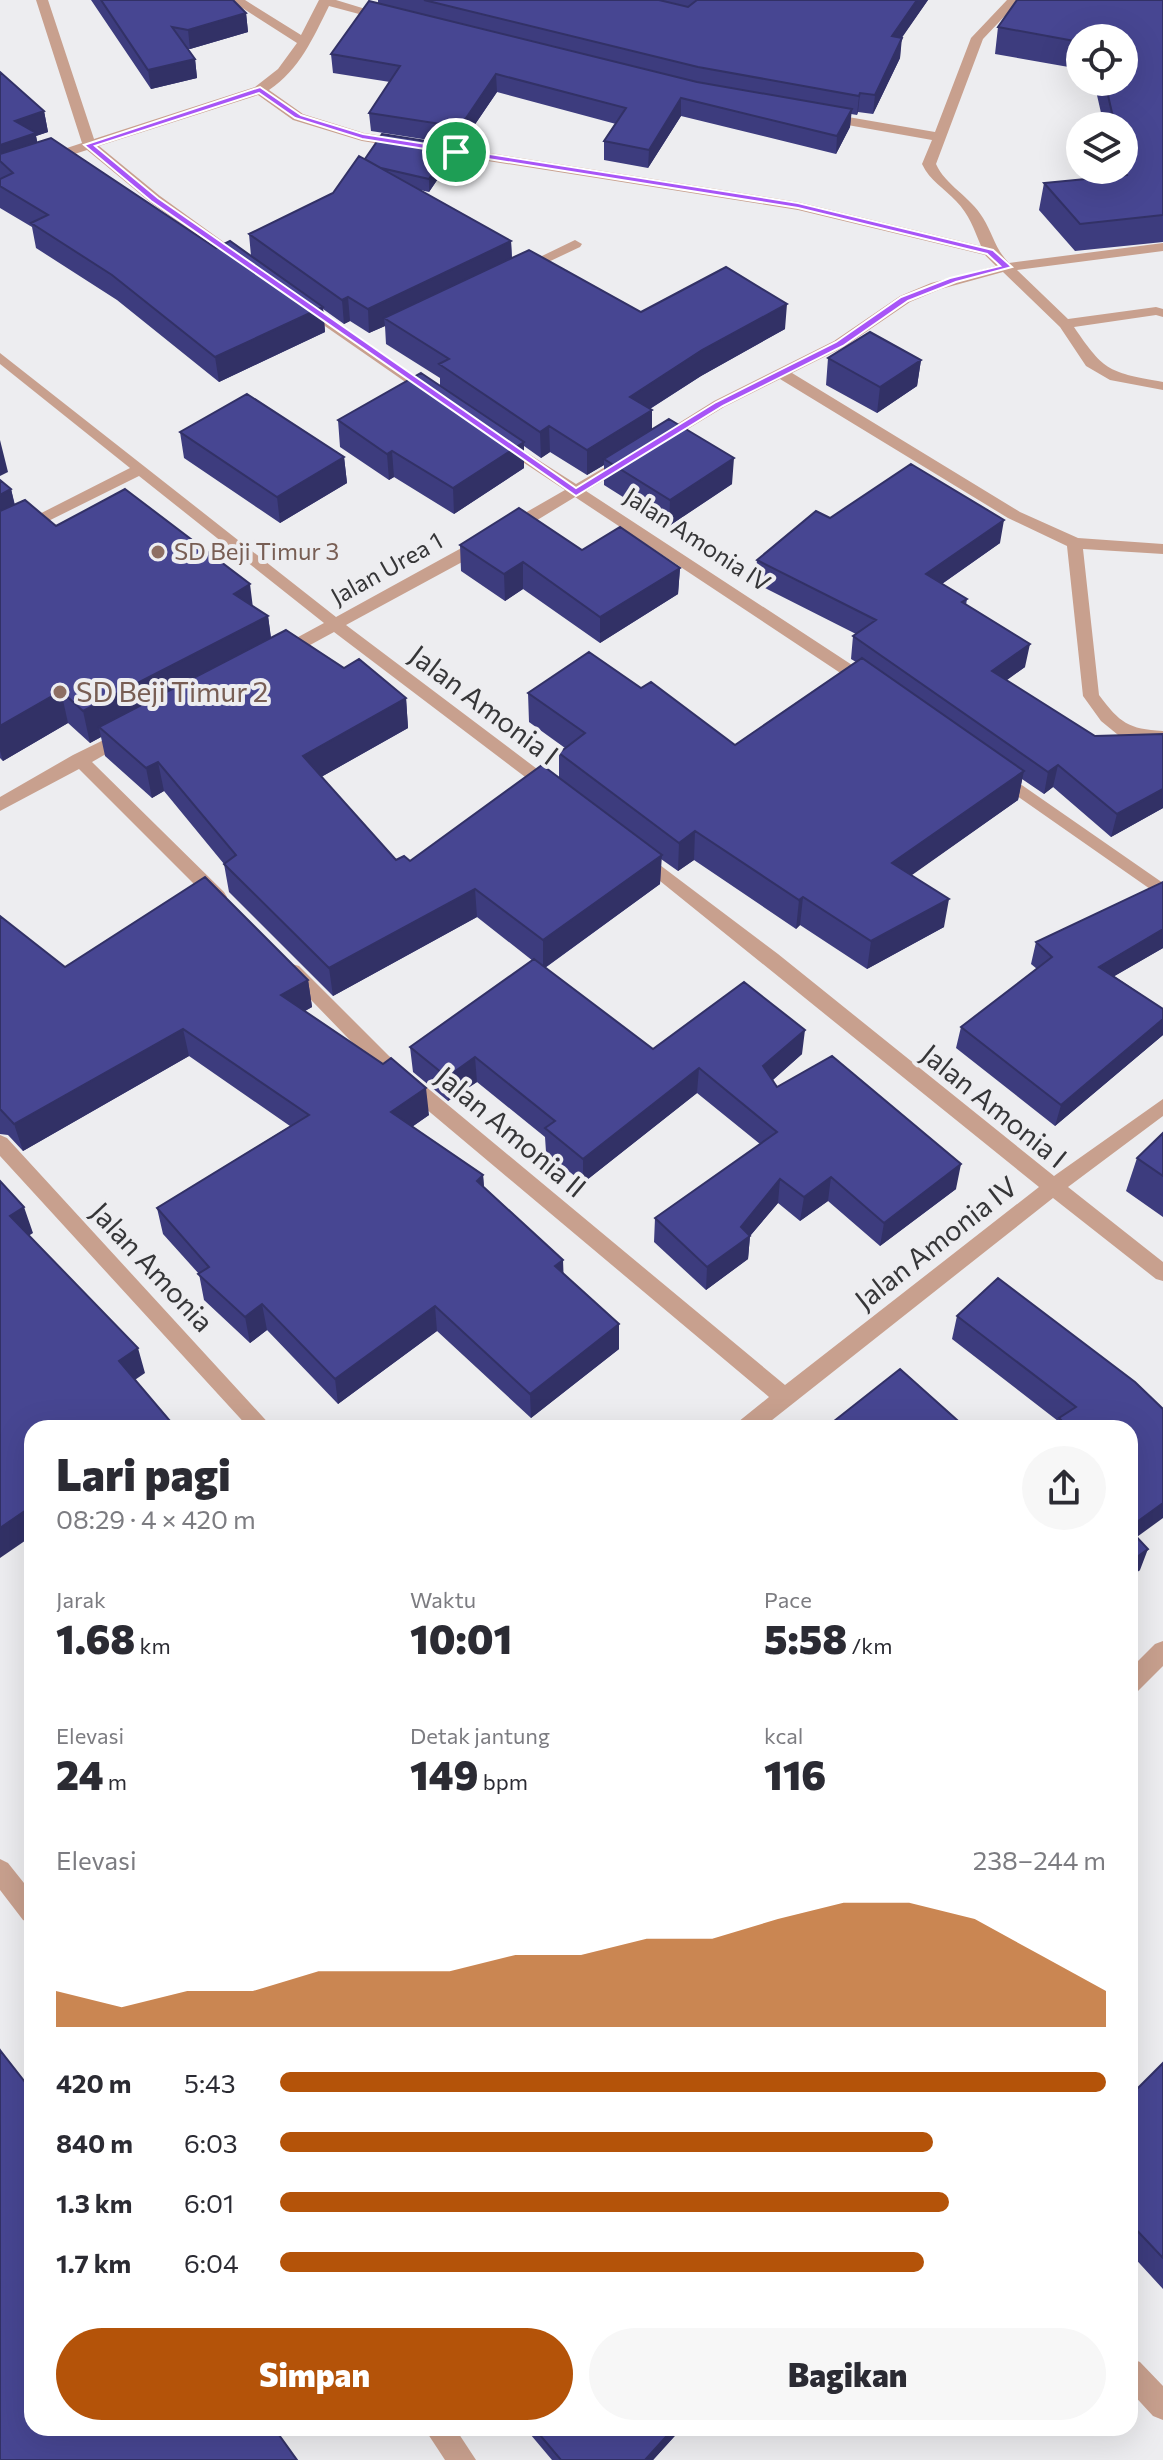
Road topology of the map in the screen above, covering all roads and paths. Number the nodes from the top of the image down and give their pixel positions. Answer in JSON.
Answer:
{"nodes":[{"id":1,"x":42,"y":0,"type":"edge"},
{"id":2,"x":236,"y":0,"type":"edge"},
{"id":3,"x":325,"y":0,"type":"edge"},
{"id":4,"x":1014,"y":0,"type":"edge"},
{"id":5,"x":402,"y":21,"type":"edge"},
{"id":6,"x":305,"y":43,"type":"junction"},
{"id":7,"x":260,"y":90,"type":"junction"},
{"id":8,"x":815,"y":115,"type":"edge"},
{"id":9,"x":940,"y":137,"type":"junction"},
{"id":10,"x":89,"y":145,"type":"junction"},
{"id":11,"x":0,"y":173,"type":"edge"},
{"id":12,"x":575,"y":244,"type":"dead end"},
{"id":13,"x":1163,"y":247,"type":"edge"},
{"id":14,"x":990,"y":252,"type":"junction"},
{"id":15,"x":252,"y":267,"type":"edge"},
{"id":16,"x":1007,"y":267,"type":"junction"},
{"id":17,"x":503,"y":278,"type":"edge"},
{"id":18,"x":288,"y":293,"type":"edge"},
{"id":19,"x":1161,"y":311,"type":"edge"},
{"id":20,"x":1065,"y":324,"type":"junction"},
{"id":21,"x":0,"y":357,"type":"edge"},
{"id":22,"x":781,"y":373,"type":"junction"},
{"id":23,"x":1163,"y":386,"type":"edge"},
{"id":24,"x":451,"y":407,"type":"edge"},
{"id":25,"x":489,"y":433,"type":"edge"},
{"id":26,"x":141,"y":469,"type":"junction"},
{"id":27,"x":576,"y":492,"type":"junction"},
{"id":28,"x":0,"y":540,"type":"edge"},
{"id":29,"x":1075,"y":543,"type":"junction"},
{"id":30,"x":1163,"y":549,"type":"edge"},
{"id":31,"x":336,"y":625,"type":"junction"},
{"id":32,"x":269,"y":660,"type":"edge"},
{"id":33,"x":882,"y":693,"type":"edge"},
{"id":34,"x":147,"y":723,"type":"edge"},
{"id":35,"x":1163,"y":737,"type":"edge"},
{"id":36,"x":79,"y":759,"type":"junction"},
{"id":37,"x":984,"y":766,"type":"edge"},
{"id":38,"x":572,"y":804,"type":"edge"},
{"id":39,"x":0,"y":805,"type":"edge"},
{"id":40,"x":621,"y":841,"type":"edge"},
{"id":41,"x":1163,"y":892,"type":"edge"},
{"id":42,"x":236,"y":916,"type":"edge"},
{"id":43,"x":281,"y":960,"type":"edge"},
{"id":44,"x":1163,"y":1106,"type":"edge"},
{"id":45,"x":0,"y":1143,"type":"edge"},
{"id":46,"x":1052,"y":1188,"type":"junction"},
{"id":47,"x":1163,"y":1273,"type":"edge"},
{"id":48,"x":784,"y":1397,"type":"junction"},
{"id":49,"x":255,"y":1420,"type":"edge"},
{"id":50,"x":756,"y":1420,"type":"edge"},
{"id":51,"x":1163,"y":1651,"type":"edge"},
{"id":52,"x":1138,"y":1676,"type":"edge"},
{"id":53,"x":0,"y":1871,"type":"edge"},
{"id":54,"x":24,"y":1902,"type":"edge"},
{"id":55,"x":1138,"y":2380,"type":"edge"},
{"id":56,"x":1163,"y":2406,"type":"edge"},
{"id":57,"x":444,"y":2436,"type":"edge"},
{"id":58,"x":462,"y":2460,"type":"edge"}],
"edges":[{"from":1,"to":10,"type":"street"},
{"from":2,"to":6,"type":"street"},
{"from":3,"to":5,"type":"street"},
{"from":3,"to":6,"type":"street"},
{"from":4,"to":9,"type":"street"},
{"from":6,"to":7,"type":"street"},
{"from":7,"to":10,"type":"street"},
{"from":7,"to":14,"type":"street"},
{"from":8,"to":9,"type":"street"},
{"from":9,"to":14,"type":"street"},
{"from":10,"to":11,"type":"street"},
{"from":10,"to":15,"type":"street"},
{"from":12,"to":17,"type":"street"},
{"from":13,"to":16,"type":"street","name":"Jalan Urea 1"},
{"from":14,"to":16,"type":"street"},
{"from":16,"to":20,"type":"street"},
{"from":16,"to":22,"type":"street","name":"Jalan Urea 1"},
{"from":18,"to":24,"type":"street"},
{"from":19,"to":20,"type":"street"},
{"from":20,"to":23,"type":"street"},
{"from":21,"to":26,"type":"street","name":"Jalan Amonia I"},
{"from":22,"to":27,"type":"street","name":"Jalan Urea 1"},
{"from":22,"to":29,"type":"street"},
{"from":25,"to":27,"type":"street","name":"Jalan Amonia IV"},
{"from":26,"to":28,"type":"street"},
{"from":26,"to":31,"type":"street","name":"Jalan Amonia I"},
{"from":27,"to":31,"type":"street","name":"Jalan Urea 1"},
{"from":27,"to":33,"type":"street","name":"Jalan Amonia IV"},
{"from":29,"to":30,"type":"street"},
{"from":29,"to":35,"type":"street"},
{"from":31,"to":32,"type":"street","name":"Jalan Urea 1"},
{"from":31,"to":38,"type":"street","name":"Jalan Amonia I"},
{"from":34,"to":36,"type":"street"},
{"from":36,"to":39,"type":"street"},
{"from":36,"to":42,"type":"street"},
{"from":37,"to":41,"type":"street"},
{"from":40,"to":46,"type":"street","name":"Jalan Amonia I"},
{"from":43,"to":48,"type":"street","name":"Jalan Amonia II"},
{"from":44,"to":46,"type":"street","name":"Jalan Amonia IV"},
{"from":45,"to":49,"type":"street","name":"Jalan Amonia"},
{"from":46,"to":47,"type":"street","name":"Jalan Amonia I"},
{"from":46,"to":48,"type":"street","name":"Jalan Amonia IV"},
{"from":48,"to":50,"type":"street","name":"Jalan Amonia IV"},
{"from":51,"to":52,"type":"street"},
{"from":53,"to":54,"type":"street"},
{"from":55,"to":56,"type":"street"},
{"from":57,"to":58,"type":"street"}]}
